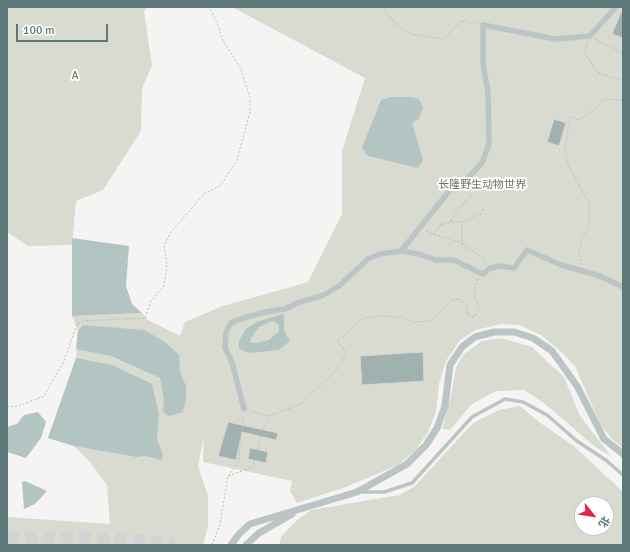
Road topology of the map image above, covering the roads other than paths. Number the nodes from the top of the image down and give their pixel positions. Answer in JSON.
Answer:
{"nodes":[{"id":1,"x":616,"y":7,"type":"edge"},
{"id":2,"x":401,"y":251,"type":"junction"},
{"id":3,"x":623,"y":287,"type":"edge"},
{"id":4,"x":244,"y":409,"type":"road end"},
{"id":5,"x":623,"y":454,"type":"edge"},
{"id":6,"x":623,"y":475,"type":"edge"},
{"id":7,"x":357,"y":492,"type":"junction"},
{"id":8,"x":301,"y":509,"type":"junction"},
{"id":9,"x":231,"y":545,"type":"edge"},
{"id":10,"x":246,"y":545,"type":"edge"}],
"edges":[{"from":1,"to":2,"type":"street"},
{"from":2,"to":3,"type":"street"},
{"from":2,"to":4,"type":"street"},
{"from":5,"to":7,"type":"street"},
{"from":6,"to":7,"type":"lane"},
{"from":7,"to":8,"type":"street"},
{"from":8,"to":9,"type":"street"},
{"from":8,"to":10,"type":"street"}]}
